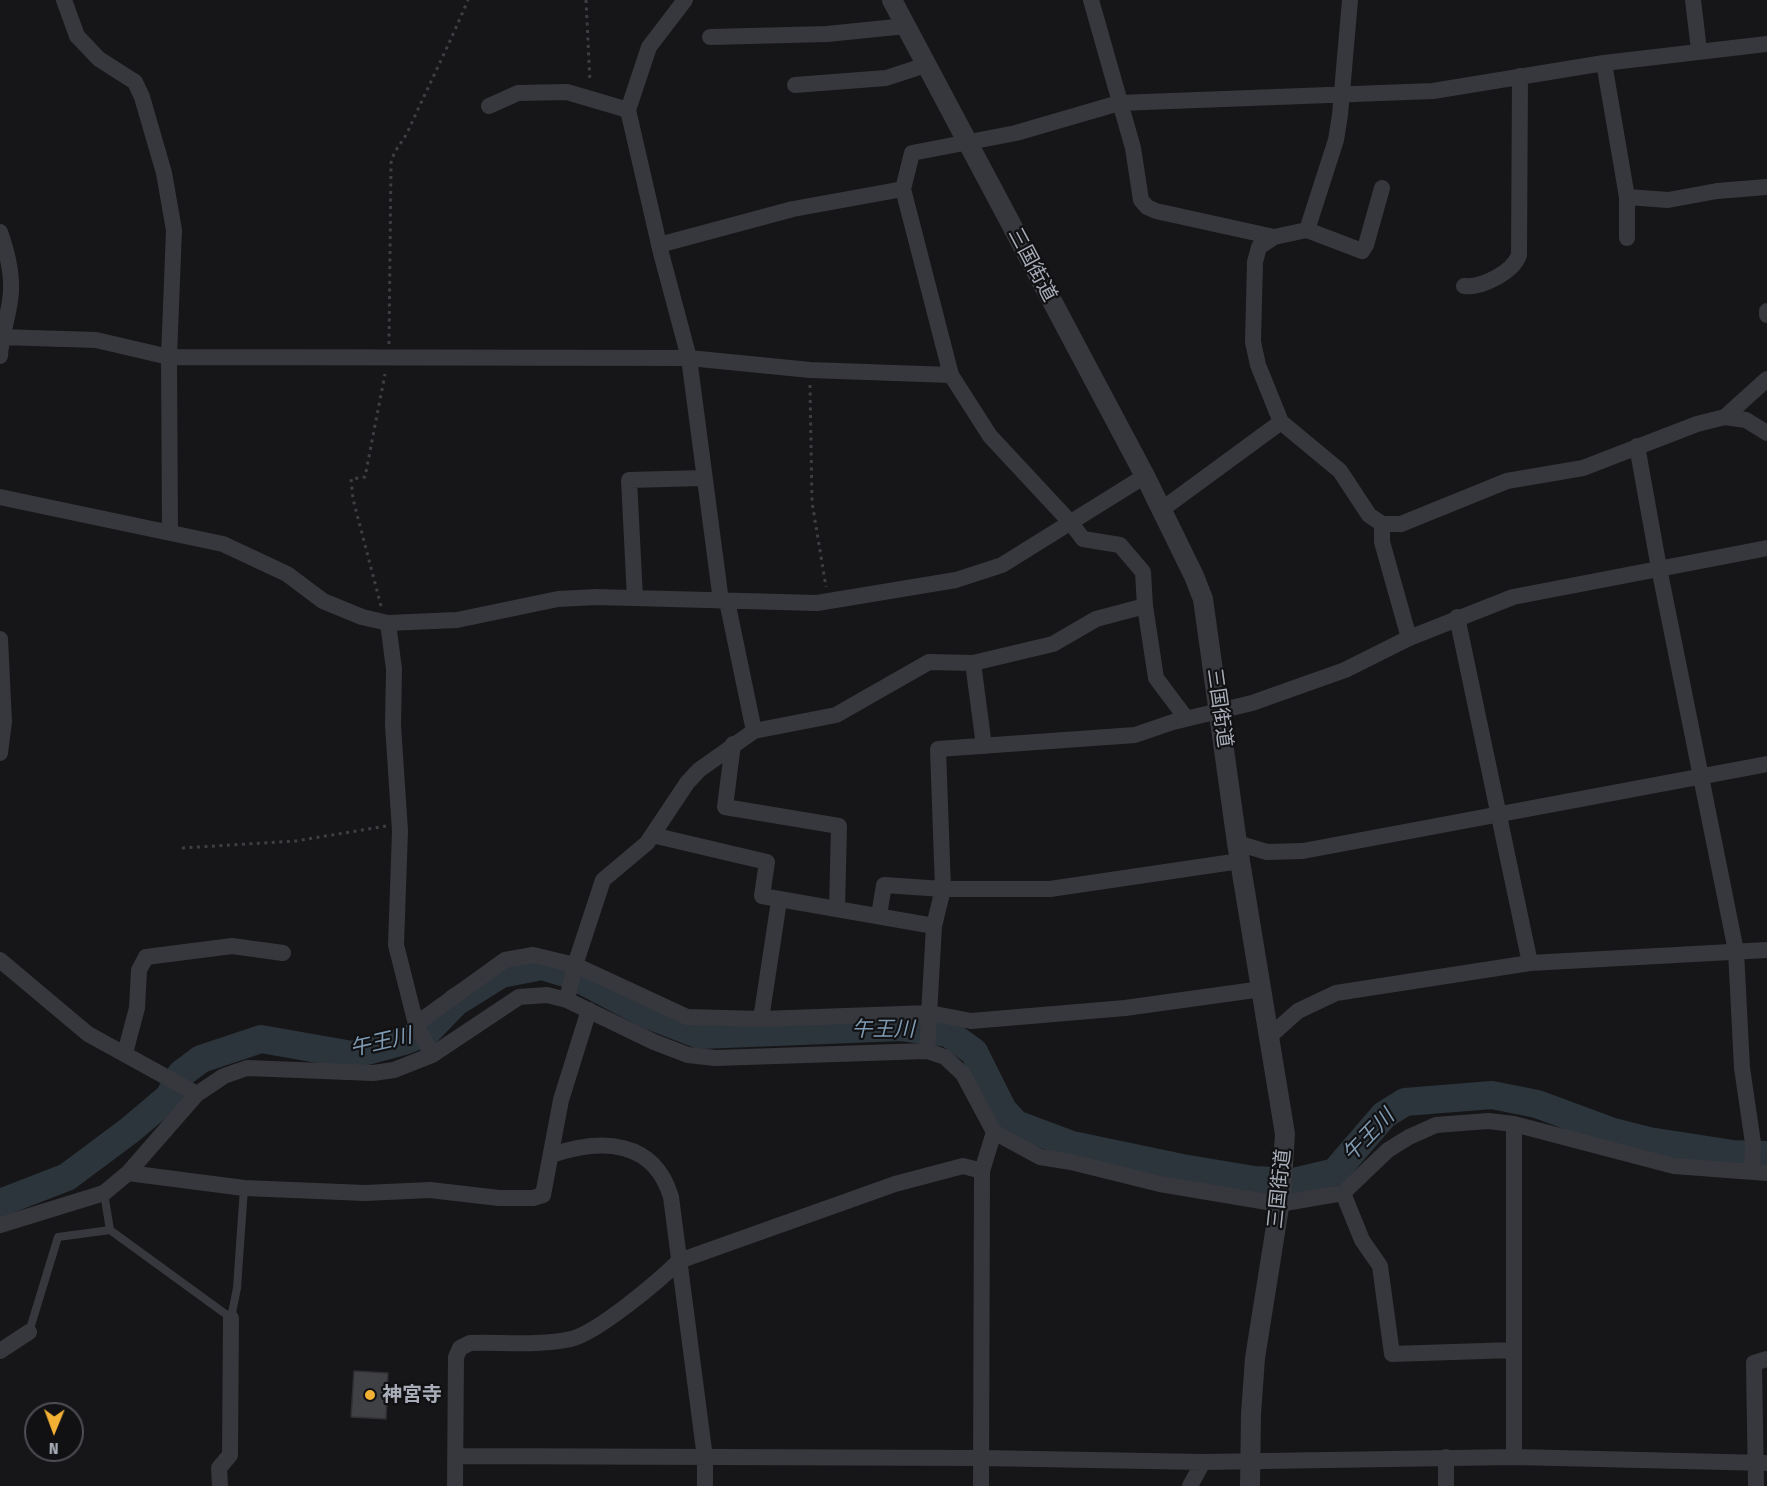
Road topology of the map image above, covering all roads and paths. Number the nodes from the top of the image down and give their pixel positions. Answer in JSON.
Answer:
{"nodes":[{"id":1,"x":64,"y":0,"type":"edge"},
{"id":2,"x":468,"y":0,"type":"edge"},
{"id":3,"x":586,"y":0,"type":"edge"},
{"id":4,"x":685,"y":0,"type":"edge"},
{"id":5,"x":892,"y":0,"type":"edge"},
{"id":6,"x":1091,"y":0,"type":"edge"},
{"id":7,"x":1350,"y":0,"type":"edge"},
{"id":8,"x":1693,"y":0,"type":"edge"},
{"id":9,"x":906,"y":26,"type":"junction"},
{"id":10,"x":710,"y":37,"type":"dead end"},
{"id":11,"x":1767,"y":44,"type":"edge"},
{"id":12,"x":1699,"y":50,"type":"junction"},
{"id":13,"x":1604,"y":63,"type":"junction"},
{"id":14,"x":926,"y":65,"type":"junction"},
{"id":15,"x":1520,"y":76,"type":"junction"},
{"id":16,"x":795,"y":85,"type":"dead end"},
{"id":17,"x":1344,"y":93,"type":"junction"},
{"id":18,"x":592,"y":99,"type":"junction"},
{"id":19,"x":1119,"y":103,"type":"junction"},
{"id":20,"x":489,"y":106,"type":"dead end"},
{"id":21,"x":628,"y":110,"type":"junction"},
{"id":22,"x":967,"y":142,"type":"junction"},
{"id":23,"x":1767,"y":187,"type":"edge"},
{"id":24,"x":1382,"y":188,"type":"dead end"},
{"id":25,"x":903,"y":189,"type":"junction"},
{"id":26,"x":1628,"y":197,"type":"junction"},
{"id":27,"x":1307,"y":230,"type":"junction"},
{"id":28,"x":0,"y":232,"type":"edge"},
{"id":29,"x":1274,"y":237,"type":"junction"},
{"id":30,"x":1627,"y":238,"type":"dead end"},
{"id":31,"x":659,"y":245,"type":"junction"},
{"id":32,"x":1464,"y":286,"type":"dead end"},
{"id":33,"x":1,"y":337,"type":"edge"},
{"id":34,"x":0,"y":356,"type":"edge"},
{"id":35,"x":389,"y":356,"type":"junction"},
{"id":36,"x":169,"y":357,"type":"junction"},
{"id":37,"x":689,"y":358,"type":"junction"},
{"id":38,"x":810,"y":369,"type":"junction"},
{"id":39,"x":951,"y":375,"type":"junction"},
{"id":40,"x":1767,"y":379,"type":"edge"},
{"id":41,"x":1725,"y":417,"type":"junction"},
{"id":42,"x":1281,"y":422,"type":"junction"},
{"id":43,"x":1767,"y":433,"type":"edge"},
{"id":44,"x":1637,"y":446,"type":"junction"},
{"id":45,"x":1145,"y":476,"type":"junction"},
{"id":46,"x":705,"y":478,"type":"junction"},
{"id":47,"x":0,"y":497,"type":"edge"},
{"id":48,"x":1161,"y":510,"type":"junction"},
{"id":49,"x":1071,"y":523,"type":"junction"},
{"id":50,"x":1382,"y":524,"type":"junction"},
{"id":51,"x":170,"y":532,"type":"junction"},
{"id":52,"x":1767,"y":548,"type":"edge"},
{"id":53,"x":1659,"y":568,"type":"junction"},
{"id":54,"x":635,"y":598,"type":"junction"},
{"id":55,"x":724,"y":601,"type":"junction"},
{"id":56,"x":829,"y":601,"type":"junction"},
{"id":57,"x":1145,"y":606,"type":"junction"},
{"id":58,"x":1457,"y":617,"type":"junction"},
{"id":59,"x":386,"y":623,"type":"junction"},
{"id":60,"x":1409,"y":638,"type":"junction"},
{"id":61,"x":0,"y":639,"type":"edge"},
{"id":62,"x":973,"y":663,"type":"junction"},
{"id":63,"x":1220,"y":709,"type":"junction"},
{"id":64,"x":1186,"y":718,"type":"junction"},
{"id":65,"x":754,"y":731,"type":"junction"},
{"id":66,"x":734,"y":744,"type":"junction"},
{"id":67,"x":984,"y":746,"type":"junction"},
{"id":68,"x":0,"y":753,"type":"edge"},
{"id":69,"x":1767,"y":764,"type":"edge"},
{"id":70,"x":1701,"y":776,"type":"junction"},
{"id":71,"x":1500,"y":816,"type":"junction"},
{"id":72,"x":399,"y":824,"type":"junction"},
{"id":73,"x":652,"y":835,"type":"junction"},
{"id":74,"x":182,"y":848,"type":"dead end"},
{"id":75,"x":1238,"y":852,"type":"junction"},
{"id":76,"x":943,"y":889,"type":"junction"},
{"id":77,"x":779,"y":901,"type":"junction"},
{"id":78,"x":837,"y":909,"type":"junction"},
{"id":79,"x":879,"y":915,"type":"junction"},
{"id":80,"x":934,"y":926,"type":"junction"},
{"id":81,"x":1767,"y":950,"type":"edge"},
{"id":82,"x":1736,"y":951,"type":"junction"},
{"id":83,"x":283,"y":953,"type":"dead end"},
{"id":84,"x":0,"y":960,"type":"edge"},
{"id":85,"x":1530,"y":963,"type":"junction"},
{"id":86,"x":576,"y":964,"type":"junction"},
{"id":87,"x":1262,"y":989,"type":"junction"},
{"id":88,"x":568,"y":996,"type":"junction"},
{"id":89,"x":589,"y":1010,"type":"junction"},
{"id":90,"x":930,"y":1013,"type":"junction"},
{"id":91,"x":761,"y":1019,"type":"junction"},
{"id":92,"x":416,"y":1024,"type":"junction"},
{"id":93,"x":1270,"y":1036,"type":"junction"},
{"id":94,"x":927,"y":1048,"type":"junction"},
{"id":95,"x":125,"y":1053,"type":"junction"},
{"id":96,"x":430,"y":1053,"type":"junction"},
{"id":97,"x":192,"y":1092,"type":"junction"},
{"id":98,"x":1514,"y":1124,"type":"junction"},
{"id":99,"x":994,"y":1132,"type":"junction"},
{"id":100,"x":552,"y":1155,"type":"junction"},
{"id":101,"x":1757,"y":1170,"type":"edge"},
{"id":102,"x":982,"y":1171,"type":"junction"},
{"id":103,"x":128,"y":1173,"type":"junction"},
{"id":104,"x":244,"y":1188,"type":"junction"},
{"id":105,"x":104,"y":1193,"type":"junction"},
{"id":106,"x":1343,"y":1193,"type":"junction"},
{"id":107,"x":1280,"y":1200,"type":"junction"},
{"id":108,"x":0,"y":1225,"type":"edge"},
{"id":109,"x":110,"y":1230,"type":"junction"},
{"id":110,"x":679,"y":1261,"type":"junction"},
{"id":111,"x":231,"y":1318,"type":"junction"},
{"id":112,"x":29,"y":1332,"type":"joint"},
{"id":113,"x":1514,"y":1350,"type":"junction"},
{"id":114,"x":0,"y":1351,"type":"edge"},
{"id":115,"x":1767,"y":1359,"type":"edge"},
{"id":116,"x":456,"y":1456,"type":"junction"},
{"id":117,"x":1446,"y":1457,"type":"junction"},
{"id":118,"x":1514,"y":1457,"type":"junction"},
{"id":119,"x":705,"y":1458,"type":"junction"},
{"id":120,"x":981,"y":1458,"type":"junction"},
{"id":121,"x":1249,"y":1460,"type":"junction"},
{"id":122,"x":1203,"y":1462,"type":"junction"},
{"id":123,"x":1762,"y":1463,"type":"edge"},
{"id":124,"x":220,"y":1486,"type":"edge"},
{"id":125,"x":455,"y":1486,"type":"edge"},
{"id":126,"x":705,"y":1486,"type":"edge"},
{"id":127,"x":981,"y":1486,"type":"edge"},
{"id":128,"x":1190,"y":1486,"type":"edge"},
{"id":129,"x":1250,"y":1486,"type":"edge"},
{"id":130,"x":1446,"y":1486,"type":"edge"},
{"id":131,"x":1756,"y":1486,"type":"edge"}],
"edges":[{"from":1,"to":36,"type":"street"},
{"from":2,"to":35,"type":"path"},
{"from":3,"to":18,"type":"path"},
{"from":4,"to":21,"type":"street"},
{"from":5,"to":9,"type":"street","name":"三国街道"},
{"from":6,"to":19,"type":"street"},
{"from":7,"to":17,"type":"street"},
{"from":8,"to":12,"type":"street"},
{"from":9,"to":10,"type":"street"},
{"from":9,"to":14,"type":"street","name":"三国街道"},
{"from":11,"to":12,"type":"street"},
{"from":12,"to":13,"type":"street"},
{"from":13,"to":15,"type":"street"},
{"from":13,"to":26,"type":"street"},
{"from":14,"to":16,"type":"street"},
{"from":14,"to":22,"type":"street","name":"三国街道"},
{"from":15,"to":17,"type":"street"},
{"from":15,"to":32,"type":"street"},
{"from":17,"to":19,"type":"street"},
{"from":17,"to":27,"type":"street"},
{"from":18,"to":20,"type":"street"},
{"from":18,"to":21,"type":"street"},
{"from":19,"to":22,"type":"street"},
{"from":19,"to":29,"type":"street"},
{"from":21,"to":31,"type":"street"},
{"from":22,"to":25,"type":"street"},
{"from":22,"to":45,"type":"street","name":"三国街道"},
{"from":23,"to":26,"type":"street"},
{"from":24,"to":27,"type":"street"},
{"from":25,"to":31,"type":"street"},
{"from":25,"to":39,"type":"street"},
{"from":26,"to":30,"type":"street"},
{"from":27,"to":29,"type":"street"},
{"from":28,"to":33,"type":"street"},
{"from":29,"to":42,"type":"street"},
{"from":31,"to":37,"type":"street"},
{"from":33,"to":34,"type":"street"},
{"from":33,"to":36,"type":"street"},
{"from":35,"to":36,"type":"street"},
{"from":35,"to":37,"type":"street"},
{"from":35,"to":59,"type":"path"},
{"from":36,"to":51,"type":"street"},
{"from":37,"to":38,"type":"street"},
{"from":37,"to":46,"type":"street"},
{"from":38,"to":39,"type":"street"},
{"from":38,"to":56,"type":"path"},
{"from":39,"to":49,"type":"street"},
{"from":40,"to":41,"type":"street"},
{"from":41,"to":43,"type":"street"},
{"from":41,"to":44,"type":"street"},
{"from":42,"to":48,"type":"street"},
{"from":42,"to":50,"type":"street"},
{"from":44,"to":50,"type":"street"},
{"from":44,"to":53,"type":"street"},
{"from":45,"to":48,"type":"street","name":"三国街道"},
{"from":45,"to":49,"type":"street"},
{"from":46,"to":54,"type":"street"},
{"from":46,"to":55,"type":"street"},
{"from":47,"to":51,"type":"street"},
{"from":48,"to":63,"type":"street","name":"三国街道"},
{"from":49,"to":56,"type":"street"},
{"from":49,"to":57,"type":"street"},
{"from":50,"to":60,"type":"street"},
{"from":51,"to":59,"type":"street"},
{"from":52,"to":53,"type":"street"},
{"from":53,"to":58,"type":"street"},
{"from":53,"to":70,"type":"street"},
{"from":54,"to":55,"type":"street"},
{"from":54,"to":59,"type":"street"},
{"from":55,"to":56,"type":"street"},
{"from":55,"to":65,"type":"street"},
{"from":57,"to":62,"type":"street"},
{"from":57,"to":64,"type":"street"},
{"from":58,"to":60,"type":"street"},
{"from":58,"to":71,"type":"street"},
{"from":59,"to":72,"type":"street"},
{"from":60,"to":63,"type":"street"},
{"from":61,"to":68,"type":"street"},
{"from":62,"to":65,"type":"street"},
{"from":62,"to":67,"type":"street"},
{"from":63,"to":64,"type":"street"},
{"from":63,"to":75,"type":"street","name":"三国街道"},
{"from":64,"to":67,"type":"street"},
{"from":65,"to":66,"type":"street"},
{"from":66,"to":73,"type":"street"},
{"from":66,"to":78,"type":"street"},
{"from":67,"to":76,"type":"street"},
{"from":69,"to":70,"type":"street"},
{"from":70,"to":71,"type":"street"},
{"from":70,"to":82,"type":"street"},
{"from":71,"to":75,"type":"street"},
{"from":71,"to":85,"type":"street"},
{"from":72,"to":74,"type":"path"},
{"from":72,"to":92,"type":"street"},
{"from":73,"to":77,"type":"street"},
{"from":73,"to":86,"type":"street"},
{"from":75,"to":76,"type":"street"},
{"from":75,"to":87,"type":"street","name":"三国街道"},
{"from":76,"to":79,"type":"street"},
{"from":76,"to":80,"type":"street"},
{"from":77,"to":78,"type":"street"},
{"from":77,"to":91,"type":"street"},
{"from":78,"to":79,"type":"street"},
{"from":79,"to":80,"type":"street"},
{"from":80,"to":90,"type":"street"},
{"from":81,"to":82,"type":"street"},
{"from":82,"to":85,"type":"street"},
{"from":82,"to":101,"type":"street"},
{"from":83,"to":95,"type":"street"},
{"from":84,"to":95,"type":"street"},
{"from":85,"to":93,"type":"street"},
{"from":86,"to":88,"type":"street"},
{"from":86,"to":91,"type":"street"},
{"from":86,"to":92,"type":"street"},
{"from":87,"to":90,"type":"street"},
{"from":87,"to":93,"type":"street","name":"三国街道"},
{"from":88,"to":89,"type":"street"},
{"from":88,"to":96,"type":"street"},
{"from":89,"to":94,"type":"street"},
{"from":89,"to":100,"type":"street"},
{"from":90,"to":91,"type":"street"},
{"from":90,"to":94,"type":"street"},
{"from":92,"to":96,"type":"street"},
{"from":93,"to":107,"type":"street","name":"三国街道"},
{"from":94,"to":99,"type":"street"},
{"from":95,"to":97,"type":"street"},
{"from":96,"to":97,"type":"street"},
{"from":97,"to":103,"type":"street"},
{"from":98,"to":101,"type":"street"},
{"from":98,"to":106,"type":"street"},
{"from":98,"to":113,"type":"street"},
{"from":99,"to":102,"type":"street"},
{"from":99,"to":107,"type":"street"},
{"from":100,"to":104,"type":"street"},
{"from":100,"to":110,"type":"street"},
{"from":102,"to":110,"type":"street"},
{"from":102,"to":120,"type":"street"},
{"from":103,"to":104,"type":"street"},
{"from":103,"to":105,"type":"street"},
{"from":104,"to":111,"type":"lane"},
{"from":105,"to":108,"type":"street"},
{"from":105,"to":109,"type":"lane"},
{"from":106,"to":107,"type":"street"},
{"from":106,"to":113,"type":"street"},
{"from":107,"to":121,"type":"street","name":"三国街道"},
{"from":109,"to":111,"type":"lane"},
{"from":109,"to":112,"type":"lane"},
{"from":110,"to":116,"type":"street"},
{"from":110,"to":119,"type":"street"},
{"from":111,"to":124,"type":"street"},
{"from":112,"to":114,"type":"street"},
{"from":113,"to":118,"type":"street"},
{"from":115,"to":123,"type":"street"},
{"from":116,"to":119,"type":"street"},
{"from":116,"to":125,"type":"street"},
{"from":117,"to":118,"type":"street"},
{"from":117,"to":121,"type":"street"},
{"from":117,"to":130,"type":"street"},
{"from":118,"to":123,"type":"street"},
{"from":119,"to":120,"type":"street"},
{"from":119,"to":126,"type":"street"},
{"from":120,"to":122,"type":"street"},
{"from":120,"to":127,"type":"street"},
{"from":121,"to":122,"type":"street"},
{"from":121,"to":129,"type":"street","name":"三国街道"},
{"from":122,"to":128,"type":"street"},
{"from":123,"to":131,"type":"street"}]}
